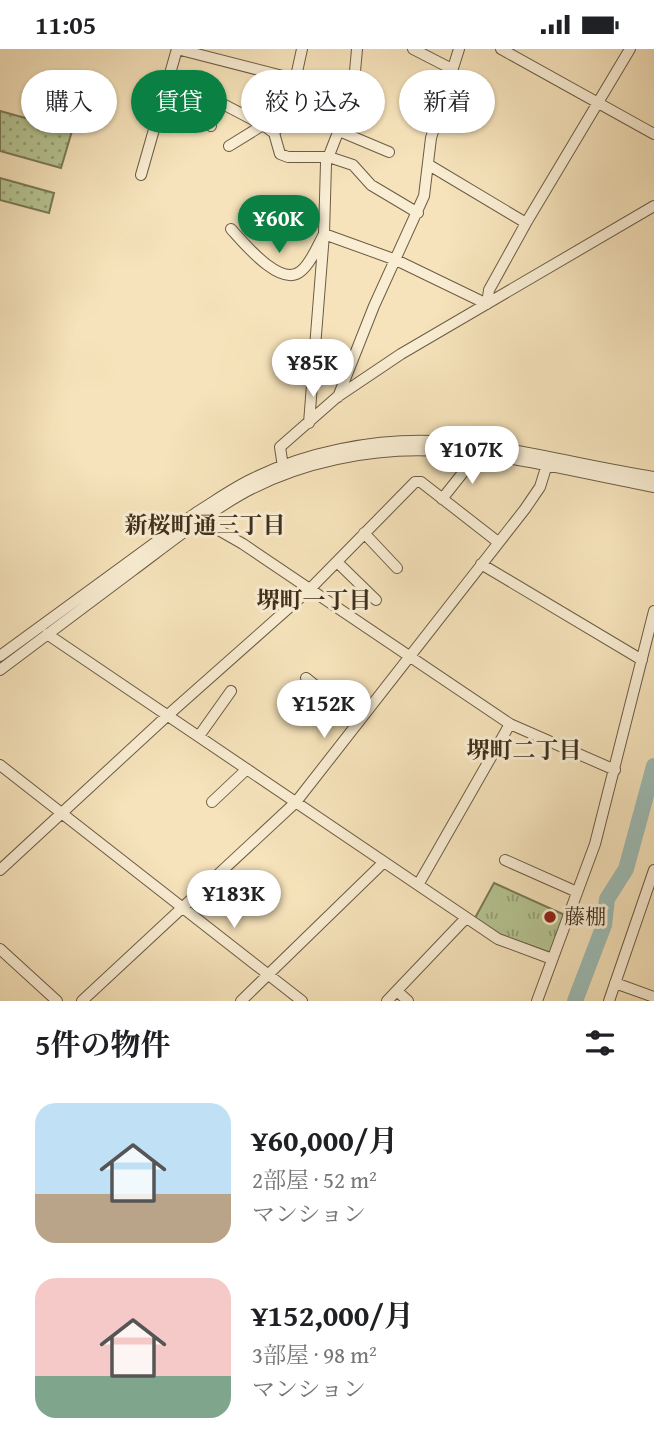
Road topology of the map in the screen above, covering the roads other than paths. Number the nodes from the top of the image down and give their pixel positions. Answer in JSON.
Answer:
{"nodes":[{"id":1,"x":177,"y":49,"type":"edge"},
{"id":2,"x":302,"y":49,"type":"edge"},
{"id":3,"x":357,"y":49,"type":"edge"},
{"id":4,"x":413,"y":49,"type":"edge"},
{"id":5,"x":459,"y":49,"type":"edge"},
{"id":6,"x":501,"y":49,"type":"edge"},
{"id":7,"x":629,"y":49,"type":"edge"},
{"id":8,"x":452,"y":69,"type":"joint"},
{"id":9,"x":171,"y":70,"type":"edge"},
{"id":10,"x":261,"y":70,"type":"edge"},
{"id":11,"x":298,"y":70,"type":"edge"},
{"id":12,"x":355,"y":70,"type":"edge"},
{"id":13,"x":598,"y":102,"type":"junction"},
{"id":14,"x":153,"y":133,"type":"edge"},
{"id":15,"x":250,"y":133,"type":"edge"},
{"id":16,"x":274,"y":133,"type":"edge"},
{"id":17,"x":338,"y":133,"type":"edge"},
{"id":18,"x":344,"y":133,"type":"edge"},
{"id":19,"x":433,"y":133,"type":"edge"},
{"id":20,"x":654,"y":134,"type":"edge"},
{"id":21,"x":229,"y":146,"type":"dead end"},
{"id":22,"x":389,"y":152,"type":"dead end"},
{"id":23,"x":329,"y":157,"type":"junction"},
{"id":24,"x":429,"y":165,"type":"junction"},
{"id":25,"x":141,"y":175,"type":"dead end"},
{"id":26,"x":654,"y":205,"type":"edge"},
{"id":27,"x":418,"y":213,"type":"junction"},
{"id":28,"x":526,"y":223,"type":"junction"},
{"id":29,"x":232,"y":229,"type":"dead end"},
{"id":30,"x":324,"y":234,"type":"junction"},
{"id":31,"x":396,"y":260,"type":"junction"},
{"id":32,"x":487,"y":304,"type":"junction"},
{"id":33,"x":337,"y":397,"type":"junction"},
{"id":34,"x":309,"y":423,"type":"junction"},
{"id":35,"x":477,"y":455,"type":"junction"},
{"id":36,"x":548,"y":462,"type":"junction"},
{"id":37,"x":283,"y":467,"type":"junction"},
{"id":38,"x":654,"y":477,"type":"edge"},
{"id":39,"x":654,"y":487,"type":"edge"},
{"id":40,"x":442,"y":499,"type":"junction"},
{"id":41,"x":201,"y":520,"type":"junction"},
{"id":42,"x":363,"y":533,"type":"junction"},
{"id":43,"x":498,"y":542,"type":"junction"},
{"id":44,"x":337,"y":562,"type":"junction"},
{"id":45,"x":481,"y":564,"type":"junction"},
{"id":46,"x":397,"y":568,"type":"dead end"},
{"id":47,"x":310,"y":589,"type":"junction"},
{"id":48,"x":376,"y":600,"type":"dead end"},
{"id":49,"x":654,"y":611,"type":"edge"},
{"id":50,"x":47,"y":634,"type":"junction"},
{"id":51,"x":0,"y":656,"type":"edge"},
{"id":52,"x":410,"y":656,"type":"junction"},
{"id":53,"x":642,"y":660,"type":"junction"},
{"id":54,"x":0,"y":670,"type":"edge"},
{"id":55,"x":306,"y":678,"type":"dead end"},
{"id":56,"x":231,"y":691,"type":"dead end"},
{"id":57,"x":168,"y":715,"type":"junction"},
{"id":58,"x":359,"y":721,"type":"junction"},
{"id":59,"x":510,"y":724,"type":"junction"},
{"id":60,"x":199,"y":736,"type":"junction"},
{"id":61,"x":0,"y":765,"type":"edge"},
{"id":62,"x":247,"y":769,"type":"junction"},
{"id":63,"x":615,"y":770,"type":"junction"},
{"id":64,"x":212,"y":802,"type":"dead end"},
{"id":65,"x":296,"y":802,"type":"junction"},
{"id":66,"x":61,"y":813,"type":"junction"},
{"id":67,"x":505,"y":860,"type":"dead end"},
{"id":68,"x":384,"y":862,"type":"junction"},
{"id":69,"x":0,"y":870,"type":"edge"},
{"id":70,"x":653,"y":877,"type":"edge"},
{"id":71,"x":418,"y":885,"type":"junction"},
{"id":72,"x":577,"y":892,"type":"junction"},
{"id":73,"x":182,"y":909,"type":"junction"},
{"id":74,"x":466,"y":918,"type":"junction"},
{"id":75,"x":0,"y":949,"type":"edge"},
{"id":76,"x":552,"y":959,"type":"junction"},
{"id":77,"x":268,"y":975,"type":"junction"},
{"id":78,"x":615,"y":983,"type":"junction"},
{"id":79,"x":397,"y":991,"type":"junction"},
{"id":80,"x":654,"y":997,"type":"edge"},
{"id":81,"x":57,"y":1001,"type":"edge"},
{"id":82,"x":82,"y":1001,"type":"edge"},
{"id":83,"x":241,"y":1001,"type":"edge"},
{"id":84,"x":302,"y":1001,"type":"edge"},
{"id":85,"x":387,"y":1001,"type":"edge"},
{"id":86,"x":408,"y":1001,"type":"edge"},
{"id":87,"x":537,"y":1001,"type":"edge"},
{"id":88,"x":609,"y":1001,"type":"edge"}],
"edges":[{"from":1,"to":9,"type":"street"},
{"from":1,"to":10,"type":"street"},
{"from":2,"to":11,"type":"street"},
{"from":3,"to":12,"type":"street"},
{"from":4,"to":8,"type":"street"},
{"from":5,"to":8,"type":"street"},
{"from":6,"to":13,"type":"street"},
{"from":7,"to":13,"type":"street"},
{"from":13,"to":20,"type":"street"},
{"from":13,"to":28,"type":"street"},
{"from":14,"to":25,"type":"street"},
{"from":15,"to":21,"type":"street"},
{"from":16,"to":23,"type":"street"},
{"from":17,"to":23,"type":"street"},
{"from":18,"to":22,"type":"street"},
{"from":19,"to":24,"type":"street"},
{"from":23,"to":27,"type":"street"},
{"from":23,"to":30,"type":"street"},
{"from":24,"to":27,"type":"street"},
{"from":24,"to":28,"type":"street"},
{"from":26,"to":32,"type":"street"},
{"from":27,"to":31,"type":"street"},
{"from":28,"to":32,"type":"street"},
{"from":29,"to":30,"type":"street"},
{"from":30,"to":31,"type":"street"},
{"from":30,"to":34,"type":"street"},
{"from":31,"to":32,"type":"street"},
{"from":31,"to":33,"type":"street"},
{"from":32,"to":33,"type":"street"},
{"from":33,"to":34,"type":"street"},
{"from":34,"to":37,"type":"street"},
{"from":35,"to":36,"type":"street"},
{"from":35,"to":40,"type":"street"},
{"from":35,"to":41,"type":"street"},
{"from":36,"to":37,"type":"street"},
{"from":36,"to":38,"type":"street"},
{"from":36,"to":39,"type":"street"},
{"from":36,"to":43,"type":"street"},
{"from":37,"to":51,"type":"street"},
{"from":40,"to":42,"type":"street"},
{"from":40,"to":43,"type":"street"},
{"from":41,"to":47,"type":"street"},
{"from":41,"to":50,"type":"street"},
{"from":42,"to":44,"type":"street"},
{"from":42,"to":46,"type":"street"},
{"from":43,"to":45,"type":"street"},
{"from":44,"to":47,"type":"street"},
{"from":44,"to":48,"type":"street"},
{"from":45,"to":52,"type":"street"},
{"from":45,"to":53,"type":"street"},
{"from":47,"to":52,"type":"street"},
{"from":47,"to":57,"type":"street"},
{"from":49,"to":53,"type":"street"},
{"from":50,"to":54,"type":"street"},
{"from":50,"to":57,"type":"street"},
{"from":52,"to":58,"type":"street"},
{"from":52,"to":59,"type":"street"},
{"from":53,"to":63,"type":"street"},
{"from":55,"to":58,"type":"street"},
{"from":56,"to":60,"type":"street"},
{"from":57,"to":60,"type":"street"},
{"from":57,"to":66,"type":"street"},
{"from":58,"to":65,"type":"street"},
{"from":59,"to":63,"type":"street"},
{"from":59,"to":71,"type":"street"},
{"from":60,"to":62,"type":"street"},
{"from":61,"to":66,"type":"street"},
{"from":62,"to":64,"type":"street"},
{"from":62,"to":65,"type":"street"},
{"from":63,"to":72,"type":"street"},
{"from":65,"to":68,"type":"street"},
{"from":65,"to":73,"type":"street"},
{"from":66,"to":69,"type":"street"},
{"from":66,"to":73,"type":"street"},
{"from":67,"to":72,"type":"street"},
{"from":68,"to":71,"type":"street"},
{"from":68,"to":77,"type":"street"},
{"from":70,"to":78,"type":"street"},
{"from":71,"to":74,"type":"street"},
{"from":72,"to":76,"type":"street"},
{"from":73,"to":77,"type":"street"},
{"from":73,"to":82,"type":"street"},
{"from":74,"to":76,"type":"street"},
{"from":74,"to":79,"type":"street"},
{"from":75,"to":81,"type":"street"},
{"from":76,"to":87,"type":"street"},
{"from":77,"to":83,"type":"street"},
{"from":77,"to":84,"type":"street"},
{"from":78,"to":80,"type":"street"},
{"from":78,"to":88,"type":"street"},
{"from":79,"to":85,"type":"street"},
{"from":79,"to":86,"type":"street"}]}
